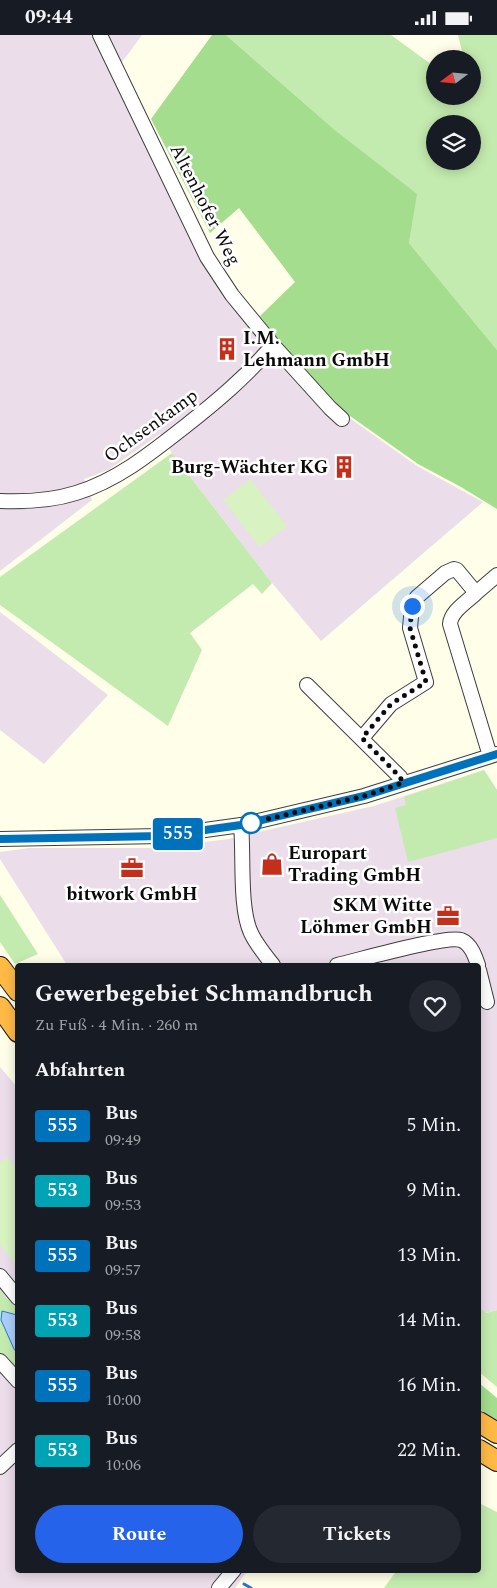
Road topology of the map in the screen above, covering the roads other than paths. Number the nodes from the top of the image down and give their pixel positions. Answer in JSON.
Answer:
{"nodes":[{"id":1,"x":100,"y":35,"type":"edge"},
{"id":2,"x":274,"y":345,"type":"junction"},
{"id":3,"x":342,"y":419,"type":"dead end"},
{"id":4,"x":0,"y":501,"type":"edge"},
{"id":5,"x":497,"y":575,"type":"edge"},
{"id":6,"x":476,"y":593,"type":"junction"},
{"id":7,"x":307,"y":685,"type":"dead end"},
{"id":8,"x":362,"y":738,"type":"junction"},
{"id":9,"x":494,"y":755,"type":"edge"},
{"id":10,"x":403,"y":783,"type":"junction"},
{"id":11,"x":241,"y":825,"type":"junction"},
{"id":12,"x":0,"y":839,"type":"edge"},
{"id":13,"x":272,"y":963,"type":"edge"},
{"id":14,"x":345,"y":963,"type":"edge"},
{"id":15,"x":477,"y":963,"type":"edge"},
{"id":16,"x":0,"y":967,"type":"edge"},
{"id":17,"x":481,"y":978,"type":"edge"},
{"id":18,"x":15,"y":987,"type":"edge"},
{"id":19,"x":487,"y":1002,"type":"dead end"},
{"id":20,"x":0,"y":1007,"type":"edge"},
{"id":21,"x":15,"y":1028,"type":"edge"},
{"id":22,"x":0,"y":1276,"type":"edge"},
{"id":23,"x":15,"y":1294,"type":"edge"},
{"id":24,"x":0,"y":1361,"type":"edge"},
{"id":25,"x":15,"y":1378,"type":"edge"},
{"id":26,"x":481,"y":1423,"type":"edge"},
{"id":27,"x":497,"y":1433,"type":"edge"},
{"id":28,"x":481,"y":1451,"type":"edge"},
{"id":29,"x":15,"y":1453,"type":"edge"},
{"id":30,"x":497,"y":1461,"type":"edge"},
{"id":31,"x":0,"y":1467,"type":"edge"}],
"edges":[{"from":1,"to":2,"type":"street","name":"Altenhofer Weg"},
{"from":2,"to":3,"type":"street","name":"Altenhofer Weg"},
{"from":2,"to":4,"type":"street","name":"Ochsenkamp"},
{"from":5,"to":6,"type":"street"},
{"from":6,"to":8,"type":"street"},
{"from":6,"to":9,"type":"street"},
{"from":7,"to":8,"type":"street"},
{"from":8,"to":10,"type":"street"},
{"from":9,"to":10,"type":"street"},
{"from":10,"to":11,"type":"street"},
{"from":11,"to":12,"type":"street"},
{"from":11,"to":13,"type":"street"},
{"from":14,"to":15,"type":"street"},
{"from":16,"to":18,"type":"highway"},
{"from":17,"to":19,"type":"street"},
{"from":20,"to":21,"type":"highway"},
{"from":22,"to":23,"type":"street"},
{"from":24,"to":25,"type":"street"},
{"from":26,"to":27,"type":"highway"},
{"from":28,"to":30,"type":"highway"},
{"from":29,"to":31,"type":"street"}]}
